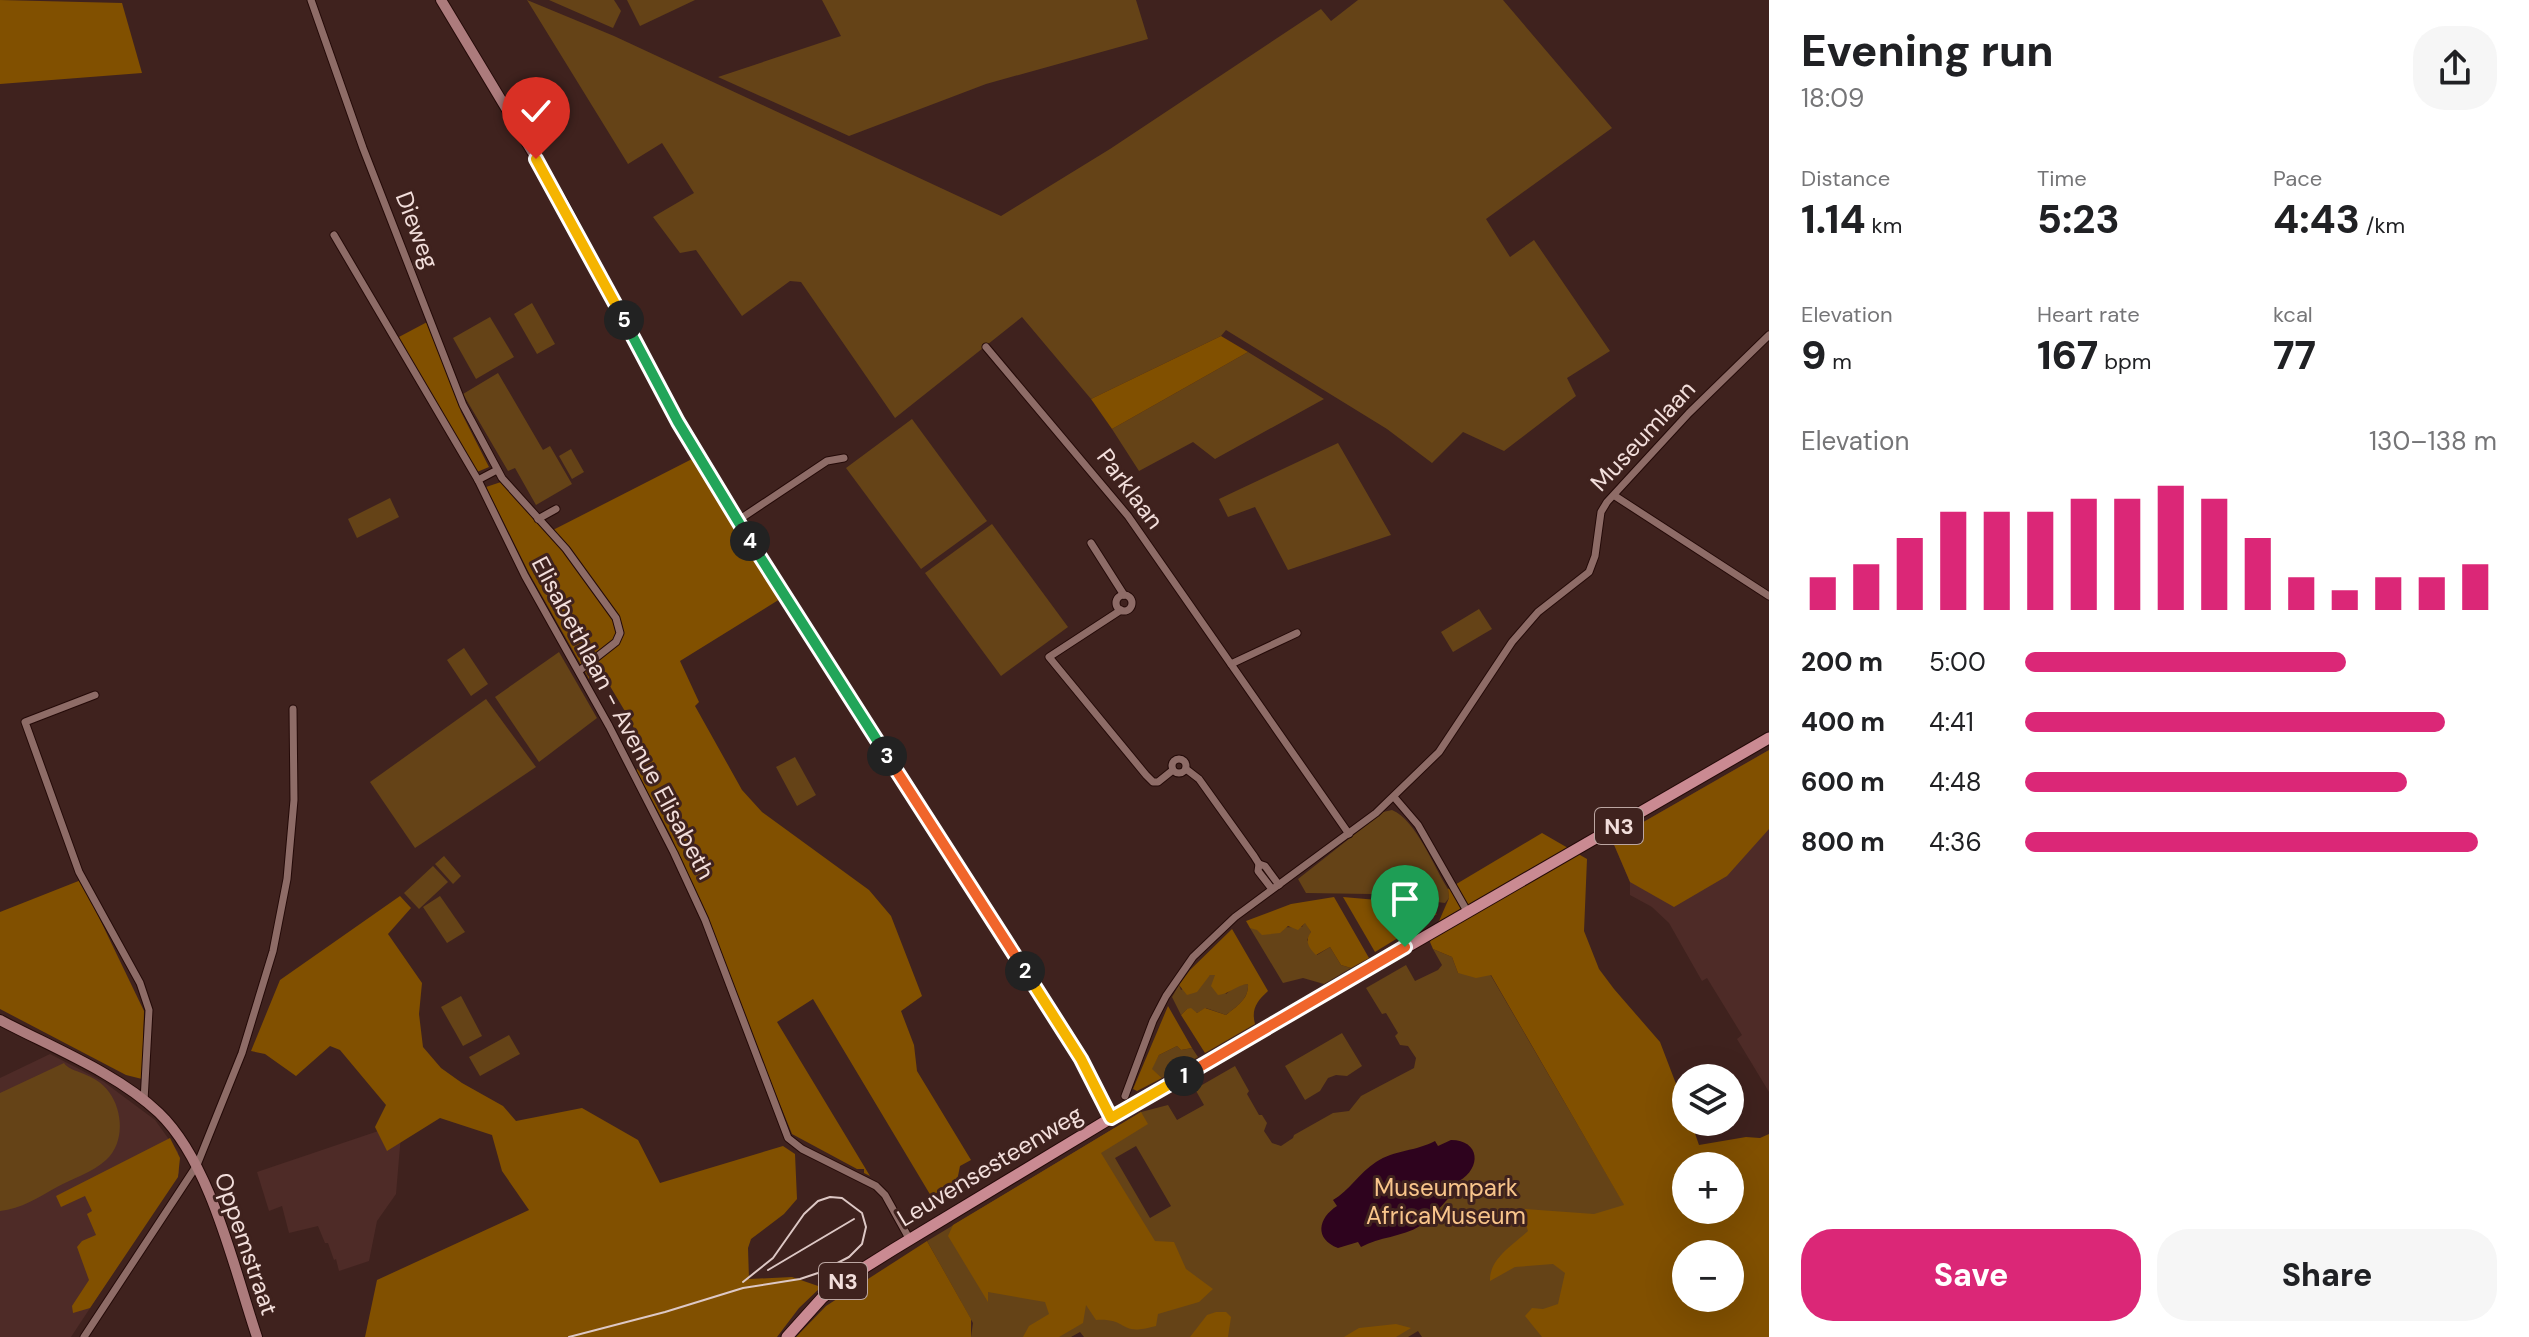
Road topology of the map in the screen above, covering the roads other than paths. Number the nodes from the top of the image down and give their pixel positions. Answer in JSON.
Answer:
{"nodes":[{"id":1,"x":311,"y":0,"type":"edge"},
{"id":2,"x":441,"y":0,"type":"edge"},
{"id":3,"x":334,"y":235,"type":"dead end"},
{"id":4,"x":1769,"y":335,"type":"edge"},
{"id":5,"x":986,"y":347,"type":"dead end"},
{"id":6,"x":844,"y":458,"type":"dead end"},
{"id":7,"x":497,"y":470,"type":"junction"},
{"id":8,"x":478,"y":480,"type":"junction"},
{"id":9,"x":1615,"y":496,"type":"junction"},
{"id":10,"x":556,"y":509,"type":"dead end"},
{"id":11,"x":538,"y":519,"type":"junction"},
{"id":12,"x":737,"y":521,"type":"junction"},
{"id":13,"x":1091,"y":543,"type":"dead end"},
{"id":14,"x":1769,"y":596,"type":"edge"},
{"id":15,"x":1297,"y":633,"type":"dead end"},
{"id":16,"x":1231,"y":664,"type":"junction"},
{"id":17,"x":579,"y":671,"type":"junction"},
{"id":18,"x":95,"y":695,"type":"dead end"},
{"id":19,"x":293,"y":709,"type":"dead end"},
{"id":20,"x":1769,"y":738,"type":"edge"},
{"id":21,"x":1394,"y":797,"type":"junction"},
{"id":22,"x":1349,"y":834,"type":"junction"},
{"id":23,"x":1276,"y":887,"type":"junction"},
{"id":24,"x":1467,"y":911,"type":"junction"},
{"id":25,"x":0,"y":1020,"type":"edge"},
{"id":26,"x":1125,"y":1096,"type":"dead end"},
{"id":27,"x":144,"y":1101,"type":"junction"},
{"id":28,"x":1111,"y":1118,"type":"junction"},
{"id":29,"x":197,"y":1165,"type":"junction"},
{"id":30,"x":910,"y":1240,"type":"junction"},
{"id":31,"x":84,"y":1337,"type":"edge"},
{"id":32,"x":257,"y":1337,"type":"edge"},
{"id":33,"x":787,"y":1337,"type":"edge"}],
"edges":[{"from":1,"to":7,"type":"street","name":"Dieweg"},
{"from":2,"to":12,"type":"street"},
{"from":3,"to":8,"type":"street","name":"Elisabethlaan - Avenue Elisabeth"},
{"from":4,"to":9,"type":"street","name":"Museumlaan"},
{"from":5,"to":16,"type":"street","name":"Parklaan"},
{"from":6,"to":12,"type":"street"},
{"from":7,"to":8,"type":"street"},
{"from":7,"to":11,"type":"street","name":"Dieweg"},
{"from":8,"to":17,"type":"street","name":"Elisabethlaan - Avenue Elisabeth"},
{"from":9,"to":14,"type":"street"},
{"from":9,"to":21,"type":"street","name":"Museumlaan"},
{"from":10,"to":11,"type":"street"},
{"from":11,"to":17,"type":"street","name":"Dieweg"},
{"from":12,"to":28,"type":"street"},
{"from":13,"to":23,"type":"street"},
{"from":15,"to":16,"type":"street"},
{"from":16,"to":22,"type":"street","name":"Parklaan"},
{"from":17,"to":30,"type":"street","name":"Elisabethlaan - Avenue Elisabeth"},
{"from":18,"to":27,"type":"street"},
{"from":19,"to":29,"type":"street"},
{"from":20,"to":24,"type":"main road","name":"Leuvensesteenweg","number":"N3"},
{"from":21,"to":22,"type":"street","name":"Museumlaan"},
{"from":21,"to":24,"type":"street"},
{"from":22,"to":23,"type":"street","name":"Museumlaan"},
{"from":23,"to":26,"type":"street","name":"Museumlaan"},
{"from":24,"to":28,"type":"main road","name":"Leuvensesteenweg","number":"N3"},
{"from":25,"to":27,"type":"street","name":"Oppemstraat"},
{"from":27,"to":29,"type":"street","name":"Oppemstraat"},
{"from":28,"to":30,"type":"main road","name":"Leuvensesteenweg","number":"N3"},
{"from":29,"to":31,"type":"street"},
{"from":29,"to":32,"type":"street","name":"Oppemstraat"},
{"from":30,"to":33,"type":"main road","name":"Leuvensesteenweg","number":"N3"}]}
